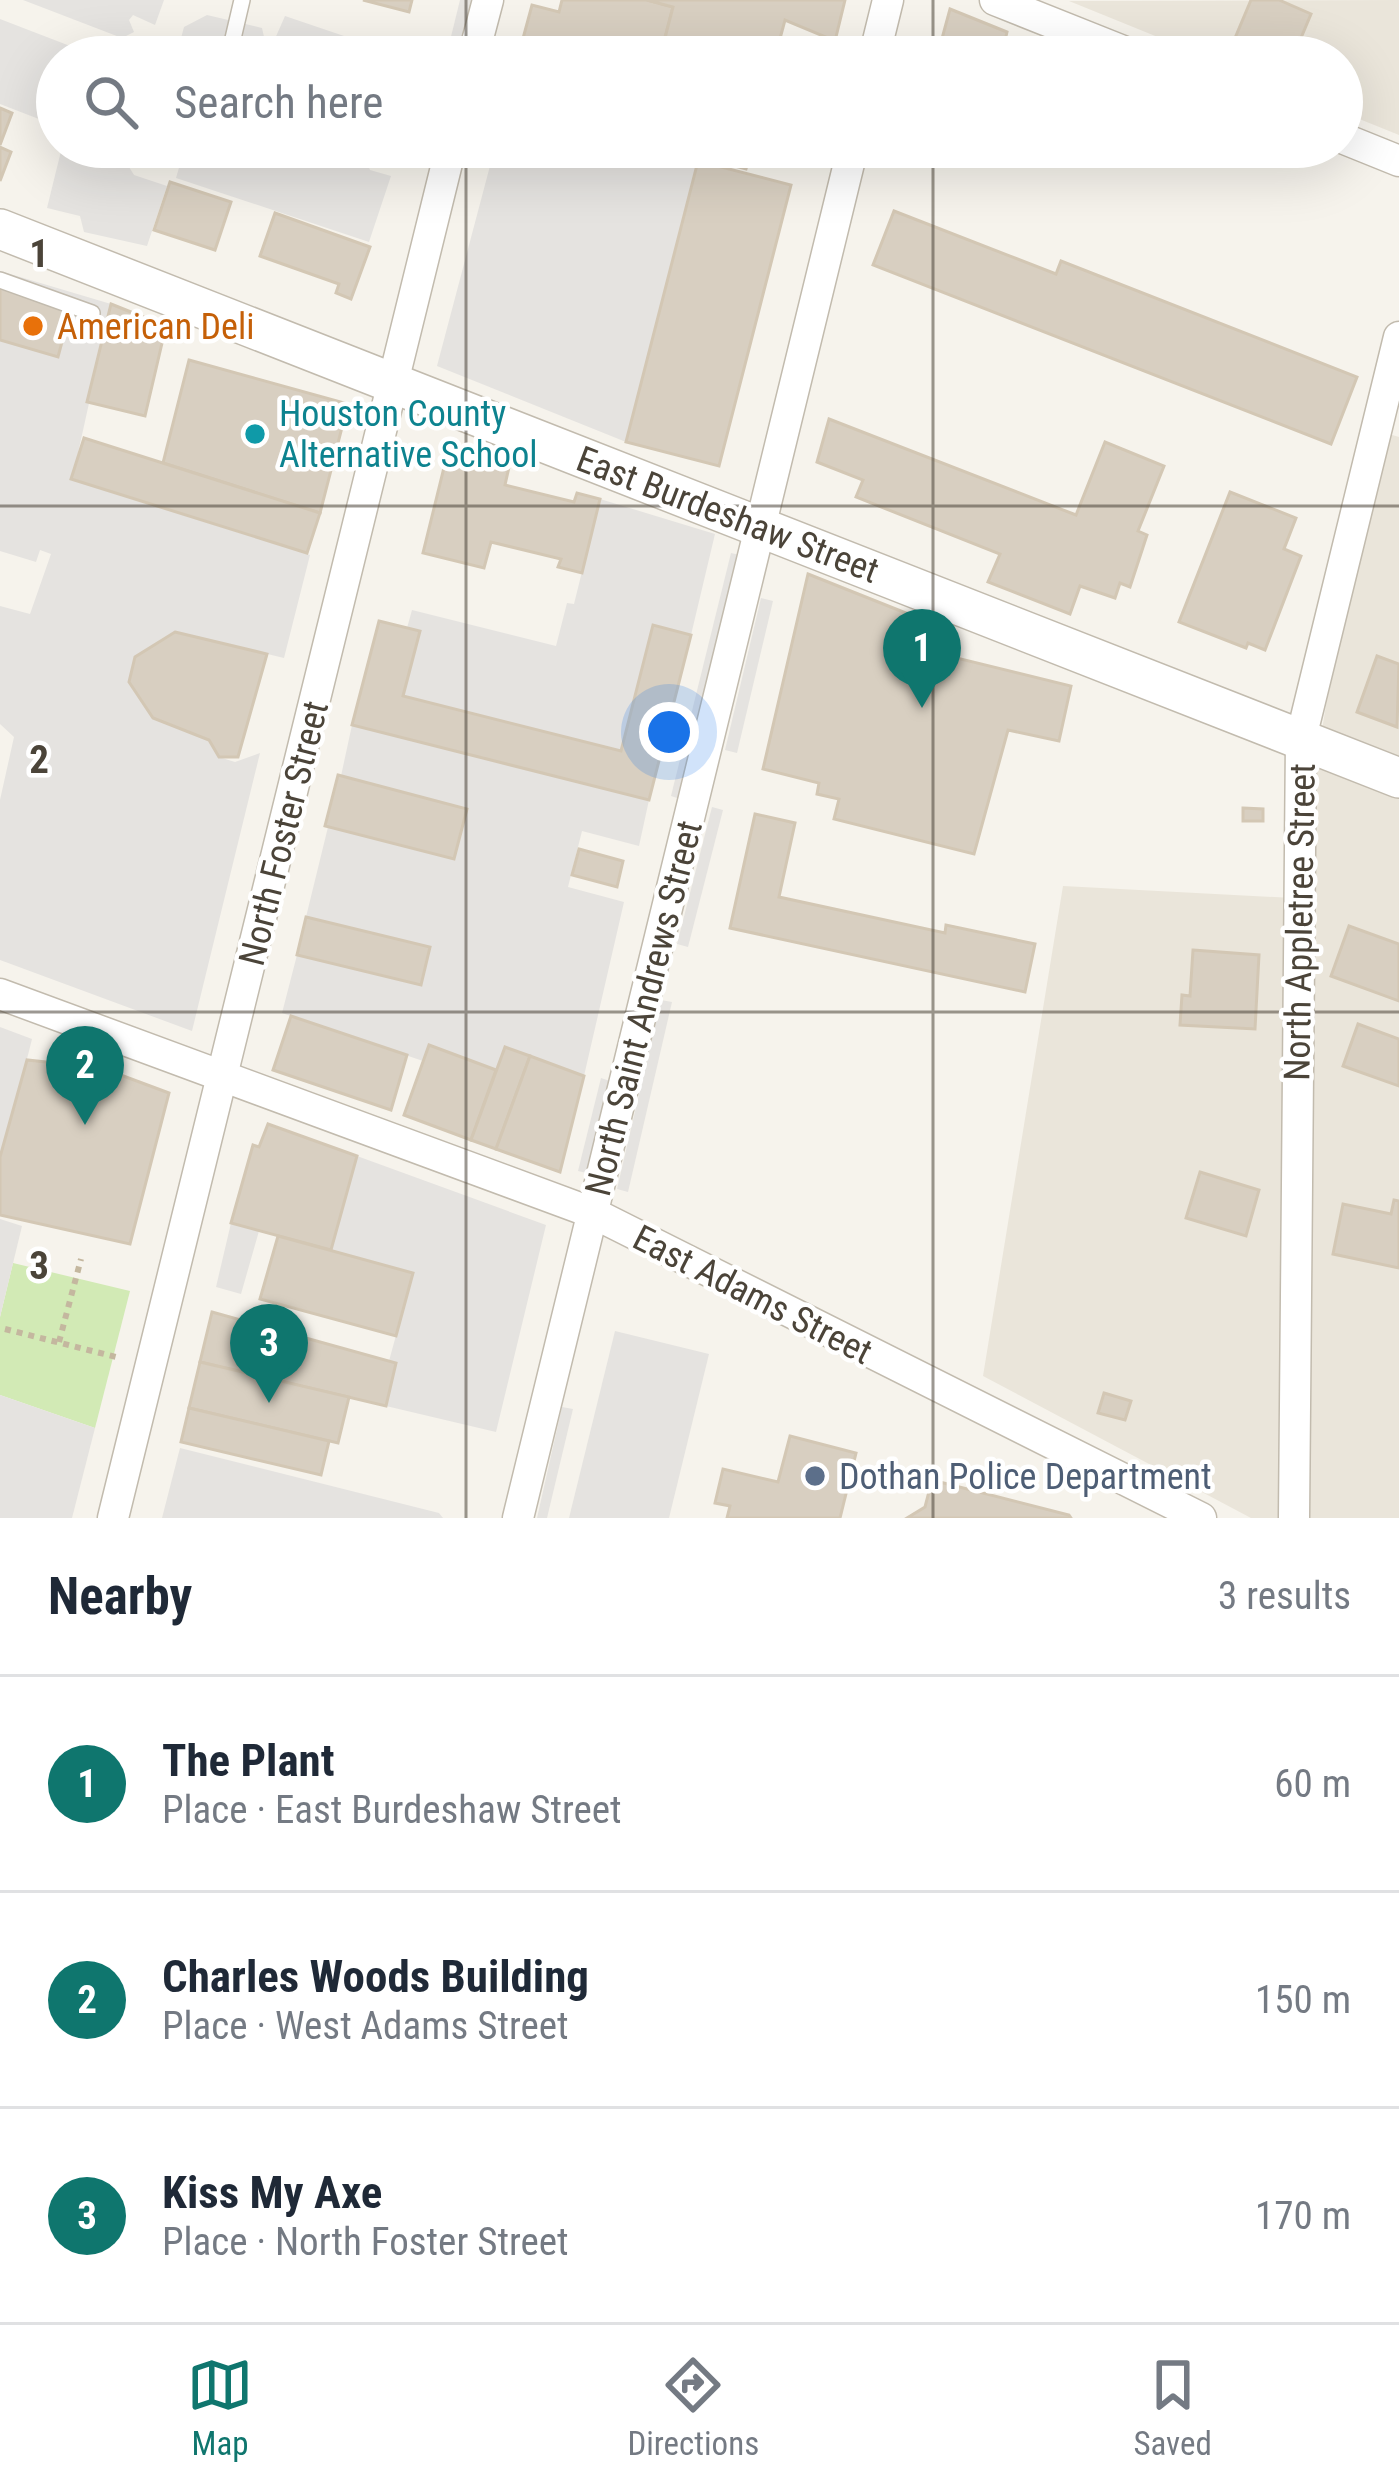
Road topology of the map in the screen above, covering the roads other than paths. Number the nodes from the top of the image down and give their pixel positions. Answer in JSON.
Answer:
{"nodes":[{"id":1,"x":242,"y":0,"type":"edge"},
{"id":2,"x":488,"y":0,"type":"edge"},
{"id":3,"x":888,"y":0,"type":"edge"},
{"id":4,"x":994,"y":0,"type":"edge"},
{"id":5,"x":234,"y":36,"type":"edge"},
{"id":6,"x":479,"y":36,"type":"edge"},
{"id":7,"x":879,"y":36,"type":"edge"},
{"id":8,"x":1085,"y":36,"type":"edge"},
{"id":9,"x":1363,"y":146,"type":"edge"},
{"id":10,"x":1399,"y":161,"type":"edge"},
{"id":11,"x":446,"y":168,"type":"edge"},
{"id":12,"x":848,"y":168,"type":"edge"},
{"id":13,"x":0,"y":229,"type":"edge"},
{"id":14,"x":0,"y":280,"type":"edge"},
{"id":15,"x":92,"y":313,"type":"dead end"},
{"id":16,"x":1399,"y":337,"type":"edge"},
{"id":17,"x":392,"y":382,"type":"junction"},
{"id":18,"x":760,"y":527,"type":"junction"},
{"id":19,"x":1301,"y":738,"type":"junction"},
{"id":20,"x":1399,"y":778,"type":"edge"},
{"id":21,"x":0,"y":994,"type":"edge"},
{"id":22,"x":224,"y":1079,"type":"junction"},
{"id":23,"x":593,"y":1213,"type":"junction"},
{"id":24,"x":113,"y":1518,"type":"edge"},
{"id":25,"x":518,"y":1518,"type":"edge"},
{"id":26,"x":1201,"y":1518,"type":"edge"},
{"id":27,"x":1294,"y":1518,"type":"edge"}],
"edges":[{"from":1,"to":5,"type":"lane"},
{"from":2,"to":6,"type":"street"},
{"from":3,"to":7,"type":"street"},
{"from":4,"to":8,"type":"street"},
{"from":9,"to":10,"type":"street"},
{"from":11,"to":17,"type":"street","name":"North Foster Street"},
{"from":12,"to":18,"type":"street","name":"North Saint Andrews Street"},
{"from":13,"to":17,"type":"street","name":"East Burdeshaw Street"},
{"from":14,"to":15,"type":"lane"},
{"from":16,"to":19,"type":"street","name":"North Appletree Street"},
{"from":17,"to":18,"type":"street","name":"East Burdeshaw Street"},
{"from":17,"to":22,"type":"street","name":"North Foster Street"},
{"from":18,"to":19,"type":"street","name":"East Burdeshaw Street"},
{"from":18,"to":23,"type":"street","name":"North Saint Andrews Street"},
{"from":19,"to":20,"type":"street","name":"East Burdeshaw Street"},
{"from":19,"to":27,"type":"street","name":"North Appletree Street"},
{"from":21,"to":22,"type":"street","name":"East Adams Street"},
{"from":22,"to":23,"type":"street","name":"East Adams Street"},
{"from":22,"to":24,"type":"street","name":"North Foster Street"},
{"from":23,"to":25,"type":"street","name":"North Saint Andrews Street"},
{"from":23,"to":26,"type":"street","name":"East Adams Street"}]}
